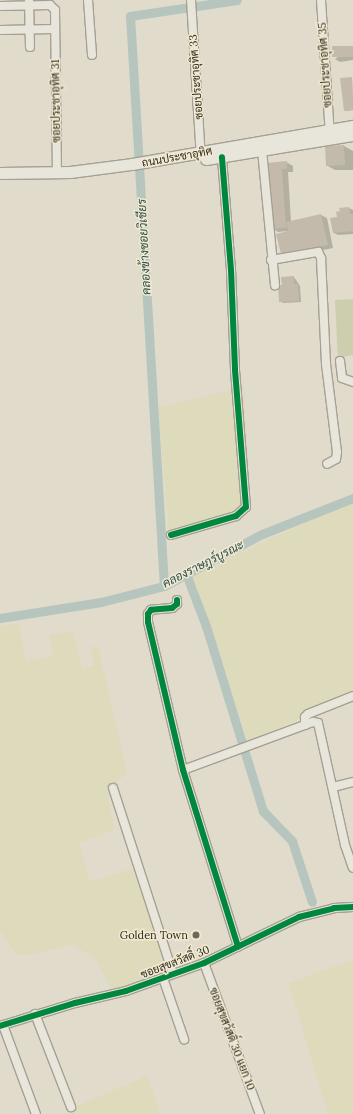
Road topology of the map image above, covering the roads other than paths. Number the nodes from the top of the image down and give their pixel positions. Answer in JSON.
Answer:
{"nodes":[{"id":1,"x":88,"y":0,"type":"edge"},
{"id":2,"x":321,"y":0,"type":"edge"},
{"id":3,"x":29,"y":3,"type":"edge"},
{"id":4,"x":191,"y":4,"type":"edge"},
{"id":5,"x":0,"y":6,"type":"edge"},
{"id":6,"x":30,"y":29,"type":"junction"},
{"id":7,"x":55,"y":29,"type":"junction"},
{"id":8,"x":0,"y":30,"type":"edge"},
{"id":9,"x":30,"y":46,"type":"dead end"},
{"id":10,"x":92,"y":55,"type":"dead end"},
{"id":11,"x":353,"y":126,"type":"edge"},
{"id":12,"x":330,"y":134,"type":"junction"},
{"id":13,"x":353,"y":135,"type":"edge"},
{"id":14,"x":262,"y":150,"type":"junction"},
{"id":15,"x":201,"y":157,"type":"junction"},
{"id":16,"x":222,"y":157,"type":"junction"},
{"id":17,"x":138,"y":167,"type":"junction"},
{"id":18,"x":57,"y":172,"type":"junction"},
{"id":19,"x":0,"y":173,"type":"edge"},
{"id":20,"x":0,"y":180,"type":"edge"},
{"id":21,"x":271,"y":260,"type":"junction"},
{"id":22,"x":275,"y":285,"type":"dead end"},
{"id":23,"x":340,"y":361,"type":"dead end"},
{"id":24,"x":353,"y":382,"type":"edge"},
{"id":25,"x":327,"y":464,"type":"dead end"},
{"id":26,"x":171,"y":535,"type":"dead end"},
{"id":27,"x":176,"y":600,"type":"dead end"},
{"id":28,"x":353,"y":696,"type":"edge"},
{"id":29,"x":305,"y":725,"type":"junction"},
{"id":30,"x":183,"y":770,"type":"junction"},
{"id":31,"x":353,"y":782,"type":"edge"},
{"id":32,"x":333,"y":787,"type":"junction"},
{"id":33,"x":113,"y":788,"type":"dead end"},
{"id":34,"x":353,"y":868,"type":"edge"},
{"id":35,"x":353,"y":907,"type":"edge"},
{"id":36,"x":238,"y":947,"type":"junction"},
{"id":37,"x":204,"y":963,"type":"junction"},
{"id":38,"x":173,"y":974,"type":"junction"},
{"id":39,"x":163,"y":978,"type":"junction"},
{"id":40,"x":35,"y":1014,"type":"junction"},
{"id":41,"x":2,"y":1026,"type":"edge"},
{"id":42,"x":184,"y":1039,"type":"dead end"},
{"id":43,"x":71,"y":1107,"type":"dead end"},
{"id":44,"x":36,"y":1114,"type":"edge"},
{"id":45,"x":260,"y":1114,"type":"edge"}],
"edges":[{"from":1,"to":10,"type":"street"},
{"from":2,"to":12,"type":"street","name":"ซอยประชาอุทิศ 35"},
{"from":3,"to":5,"type":"street"},
{"from":3,"to":6,"type":"street"},
{"from":3,"to":7,"type":"street","name":"ซอยประชาอุทิศ 31"},
{"from":4,"to":15,"type":"street","name":"ซอยประชาอุทิศ 33"},
{"from":6,"to":7,"type":"street"},
{"from":6,"to":8,"type":"street"},
{"from":6,"to":9,"type":"street"},
{"from":7,"to":18,"type":"street","name":"ซอยประชาอุทิศ 31"},
{"from":11,"to":12,"type":"main road","name":"ถนนประชาอุทิศ"},
{"from":12,"to":13,"type":"main road","name":"ถนนประชาอุทิศ"},
{"from":12,"to":14,"type":"main road","name":"ถนนประชาอุทิศ"},
{"from":12,"to":15,"type":"main road","name":"ถนนประชาอุทิศ"},
{"from":14,"to":16,"type":"main road","name":"ถนนประชาอุทิศ"},
{"from":14,"to":21,"type":"street"},
{"from":15,"to":16,"type":"main road","name":"ถนนประชาอุทิศ"},
{"from":15,"to":17,"type":"main road","name":"ถนนประชาอุทิศ"},
{"from":16,"to":26,"type":"street"},
{"from":17,"to":18,"type":"main road","name":"ถนนประชาอุทิศ"},
{"from":17,"to":20,"type":"main road","name":"ถนนประชาอุทิศ"},
{"from":18,"to":19,"type":"main road","name":"ถนนประชาอุทิศ"},
{"from":21,"to":22,"type":"street"},
{"from":21,"to":25,"type":"street"},
{"from":23,"to":24,"type":"street"},
{"from":27,"to":30,"type":"street"},
{"from":28,"to":29,"type":"street"},
{"from":29,"to":30,"type":"street"},
{"from":29,"to":32,"type":"street"},
{"from":30,"to":36,"type":"street"},
{"from":31,"to":32,"type":"street"},
{"from":32,"to":34,"type":"street"},
{"from":33,"to":38,"type":"street"},
{"from":35,"to":36,"type":"street","name":"ซอยสุขสวัสดิ์ 30"},
{"from":36,"to":37,"type":"street","name":"ซอยสุขสวัสดิ์ 30"},
{"from":37,"to":38,"type":"street","name":"ซอยสุขสวัสดิ์ 30"},
{"from":37,"to":45,"type":"street","name":"ซอยสุขสวัสดิ์ 30 แยก 10"},
{"from":38,"to":39,"type":"street","name":"ซอยสุขสวัสดิ์ 30"},
{"from":39,"to":40,"type":"street","name":"ซอยสุขสวัสดิ์ 30"},
{"from":39,"to":42,"type":"street"},
{"from":40,"to":41,"type":"street","name":"ซอยสุขสวัสดิ์ 30"},
{"from":40,"to":43,"type":"street"},
{"from":41,"to":44,"type":"street"}]}
